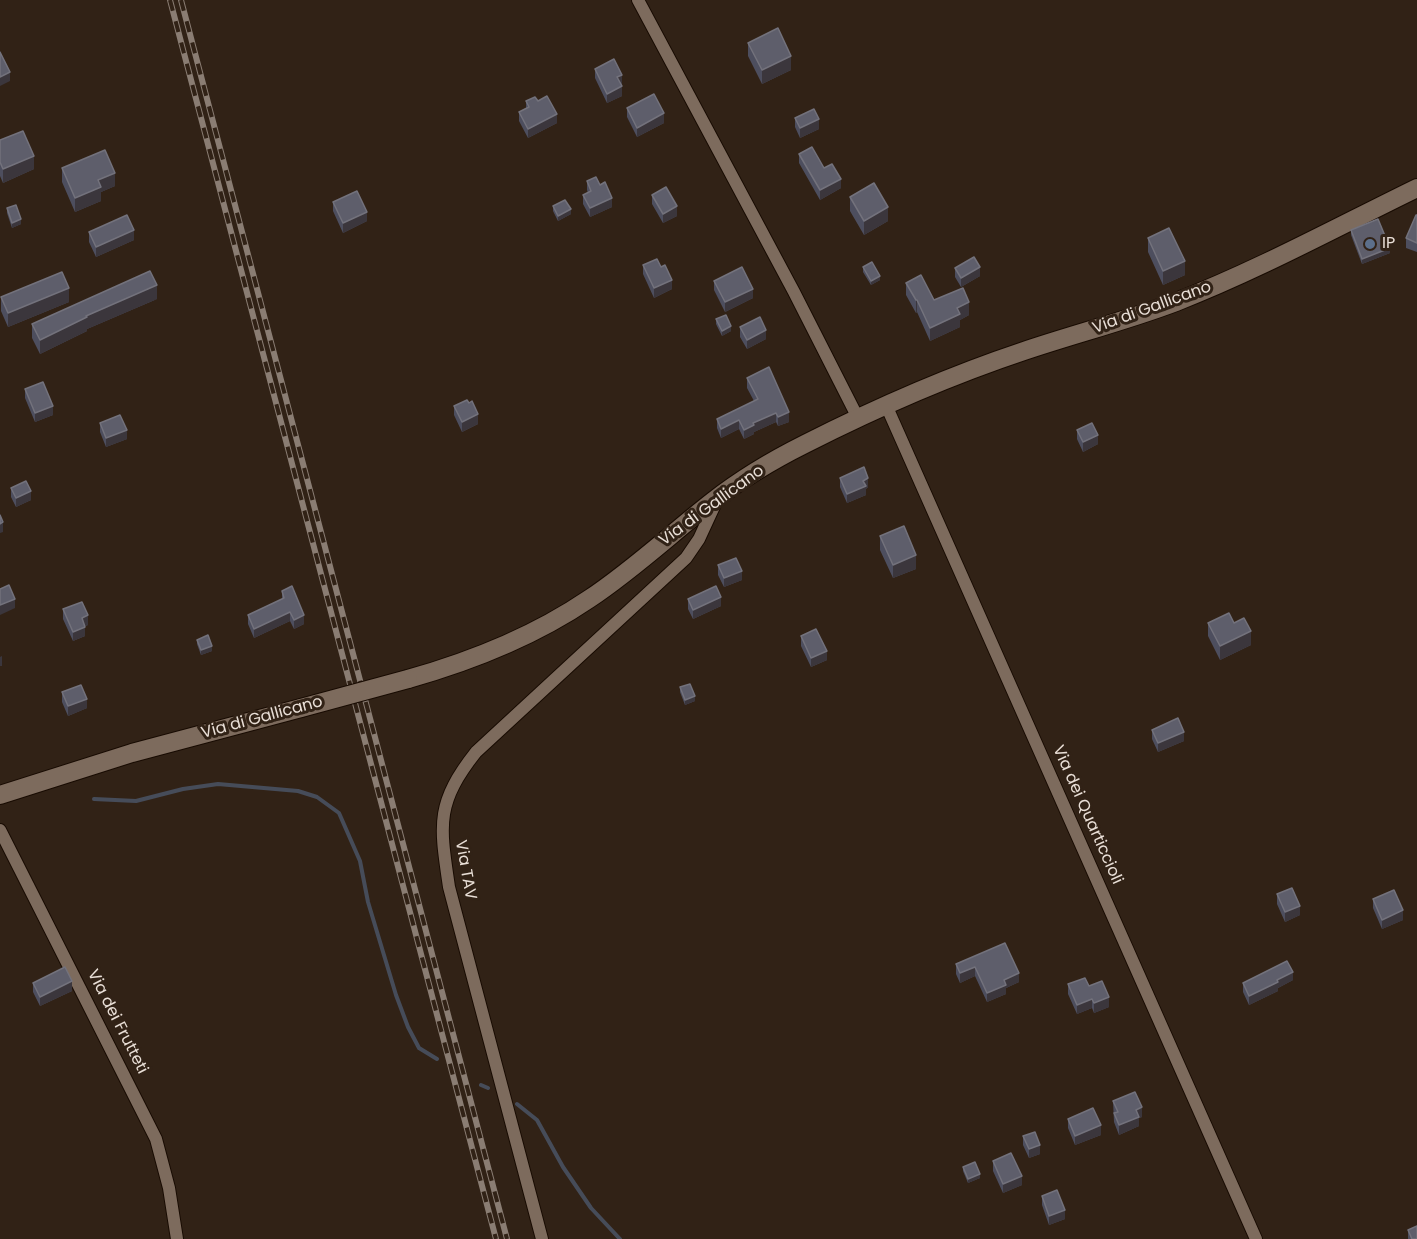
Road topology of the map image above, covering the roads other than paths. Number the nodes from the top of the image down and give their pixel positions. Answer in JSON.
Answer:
{"nodes":[{"id":1,"x":638,"y":0,"type":"edge"},
{"id":2,"x":1417,"y":188,"type":"edge"},
{"id":3,"x":886,"y":405,"type":"junction"},
{"id":4,"x":858,"y":418,"type":"junction"},
{"id":5,"x":719,"y":496,"type":"junction"},
{"id":6,"x":0,"y":795,"type":"edge"},
{"id":7,"x":0,"y":830,"type":"edge"},
{"id":8,"x":177,"y":1239,"type":"edge"},
{"id":9,"x":542,"y":1239,"type":"edge"},
{"id":10,"x":1256,"y":1239,"type":"edge"}],
"edges":[{"from":1,"to":4,"type":"street"},
{"from":2,"to":3,"type":"street","name":"Via di Gallicano"},
{"from":3,"to":4,"type":"street","name":"Via di Gallicano"},
{"from":3,"to":10,"type":"street","name":"Via dei Quarticcioli"},
{"from":4,"to":5,"type":"street","name":"Via di Gallicano"},
{"from":5,"to":6,"type":"street","name":"Via di Gallicano","bridge":true},
{"from":5,"to":9,"type":"street","name":"Via TAV"},
{"from":7,"to":8,"type":"street","name":"Via dei Frutteti"}]}
